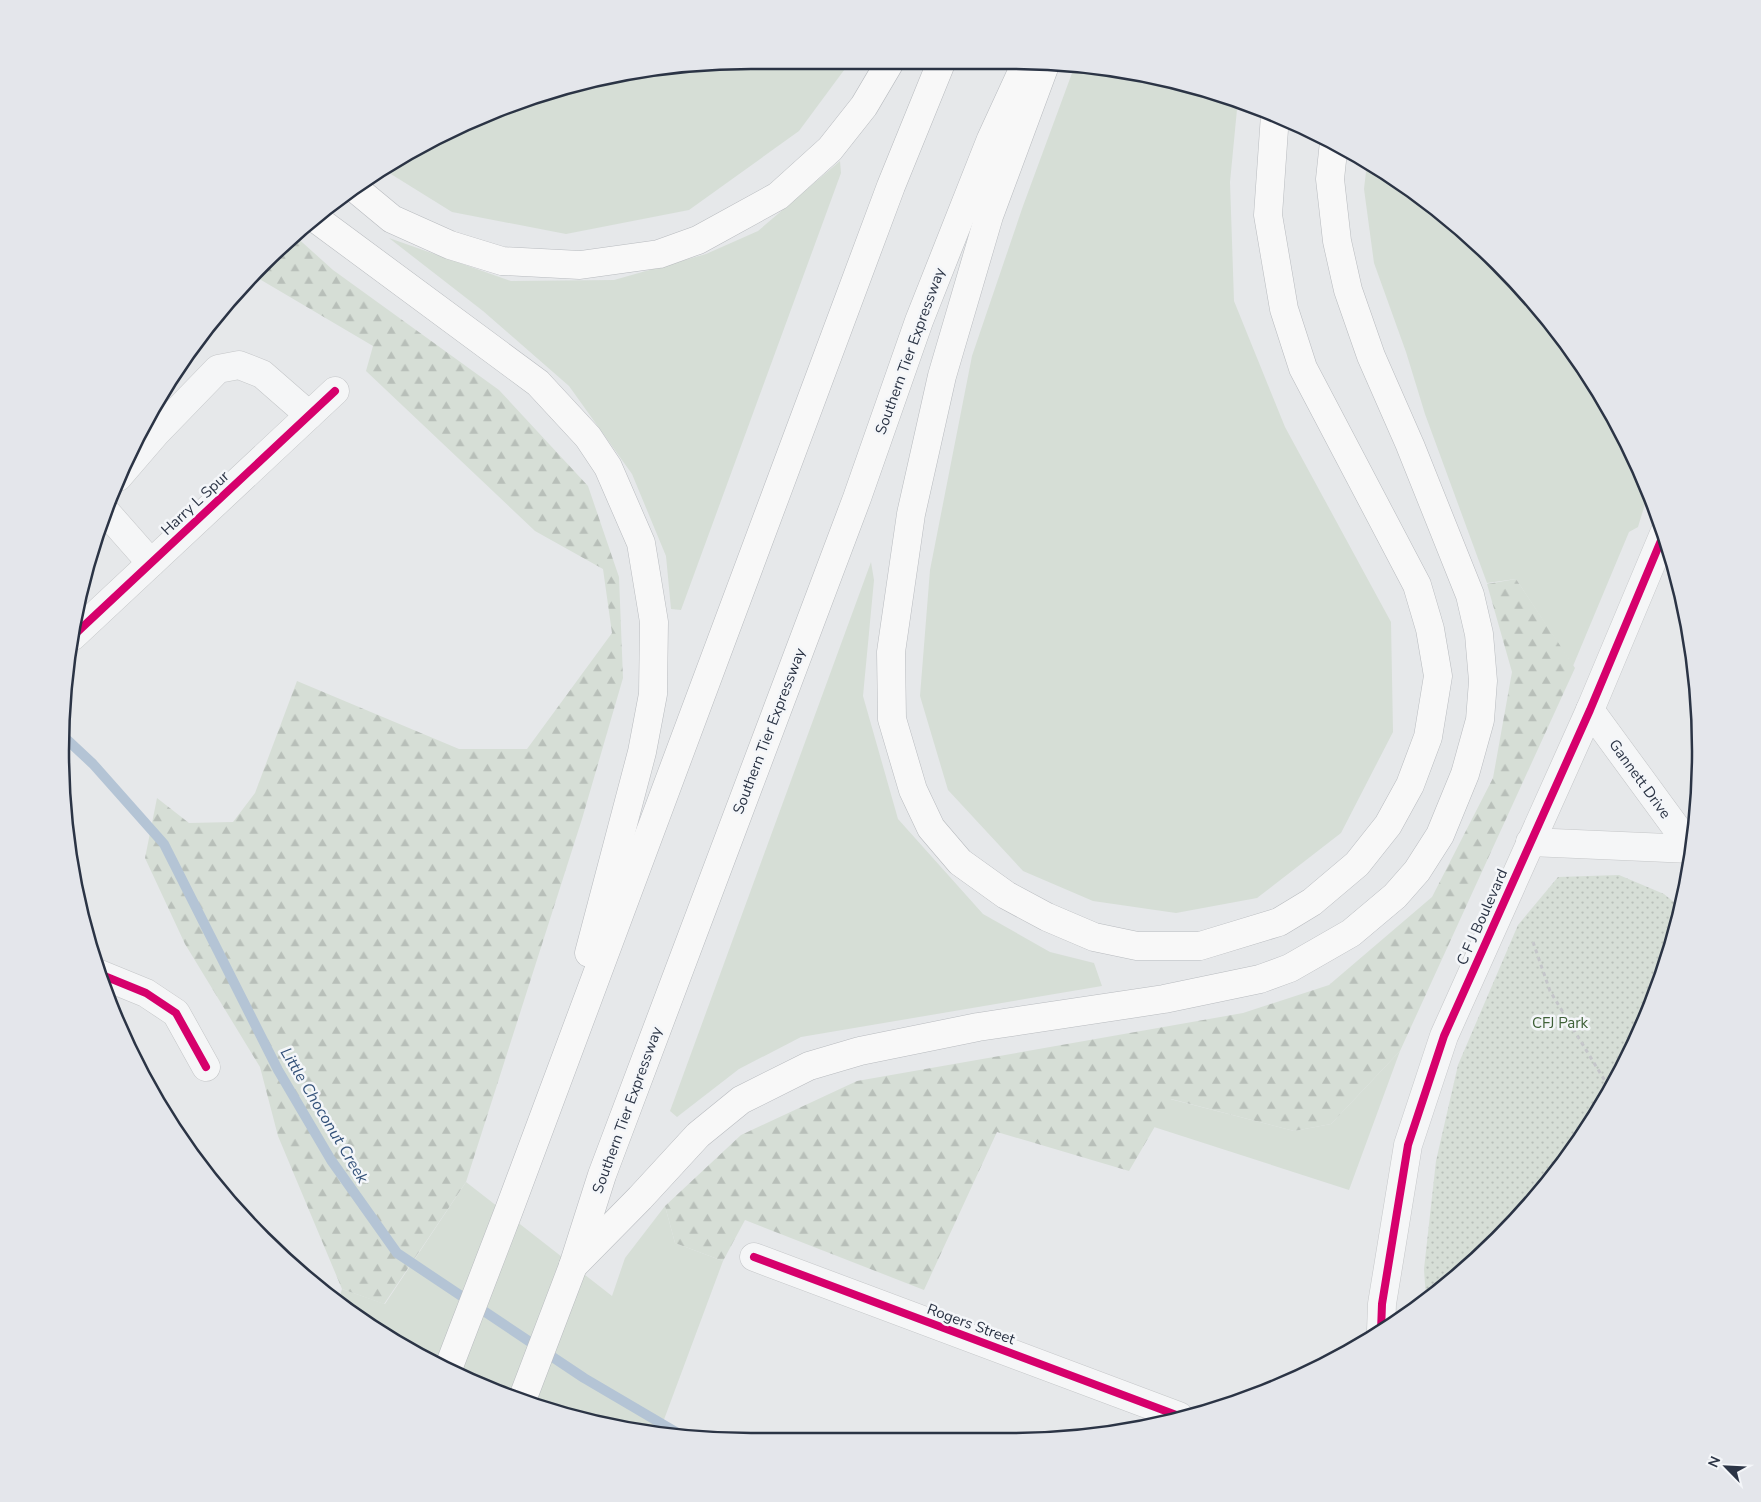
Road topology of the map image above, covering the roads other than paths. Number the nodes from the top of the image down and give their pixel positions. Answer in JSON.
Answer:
{"nodes":[{"id":1,"x":886,"y":69,"type":"edge"},
{"id":2,"x":939,"y":69,"type":"edge"},
{"id":3,"x":1024,"y":69,"type":"edge"},
{"id":4,"x":1044,"y":70,"type":"edge"},
{"id":5,"x":1274,"y":122,"type":"edge"},
{"id":6,"x":1333,"y":150,"type":"edge"},
{"id":7,"x":360,"y":193,"type":"edge"},
{"id":8,"x":321,"y":222,"type":"edge"},
{"id":9,"x":335,"y":391,"type":"dead end"},
{"id":10,"x":310,"y":415,"type":"junction"},
{"id":11,"x":136,"y":456,"type":"edge"},
{"id":12,"x":111,"y":517,"type":"edge"},
{"id":13,"x":1660,"y":544,"type":"edge"},
{"id":14,"x":151,"y":563,"type":"junction"},
{"id":15,"x":80,"y":628,"type":"edge"},
{"id":16,"x":1590,"y":710,"type":"junction"},
{"id":17,"x":1686,"y":841,"type":"edge"},
{"id":18,"x":1530,"y":842,"type":"junction"},
{"id":19,"x":1685,"y":848,"type":"edge"},
{"id":20,"x":108,"y":977,"type":"edge"},
{"id":21,"x":206,"y":1066,"type":"dead end"},
{"id":22,"x":548,"y":1107,"type":"junction"},
{"id":23,"x":754,"y":1257,"type":"dead end"},
{"id":24,"x":573,"y":1266,"type":"junction"},
{"id":25,"x":1381,"y":1323,"type":"edge"},
{"id":26,"x":450,"y":1363,"type":"edge"},
{"id":27,"x":524,"y":1394,"type":"edge"},
{"id":28,"x":1172,"y":1413,"type":"edge"}],
"edges":[{"from":1,"to":7,"type":"highway"},
{"from":2,"to":22,"type":"highway"},
{"from":3,"to":24,"type":"highway","name":"Southern Tier Expressway"},
{"from":4,"to":5,"type":"highway"},
{"from":6,"to":24,"type":"highway"},
{"from":8,"to":22,"type":"highway"},
{"from":9,"to":10,"type":"street","name":"Harry L Spur"},
{"from":10,"to":11,"type":"street"},
{"from":10,"to":14,"type":"street","name":"Harry L Spur"},
{"from":12,"to":14,"type":"street"},
{"from":13,"to":16,"type":"street","name":"C F J Boulevard"},
{"from":14,"to":15,"type":"street","name":"Harry L Spur"},
{"from":16,"to":17,"type":"street","name":"Gannett Drive"},
{"from":16,"to":18,"type":"street","name":"C F J Boulevard"},
{"from":18,"to":19,"type":"street","name":"Gannett Drive"},
{"from":18,"to":25,"type":"street","name":"C F J Boulevard"},
{"from":20,"to":21,"type":"street"},
{"from":22,"to":26,"type":"highway"},
{"from":23,"to":28,"type":"street","name":"Rogers Street"},
{"from":24,"to":27,"type":"highway","name":"Southern Tier Expressway"}]}
